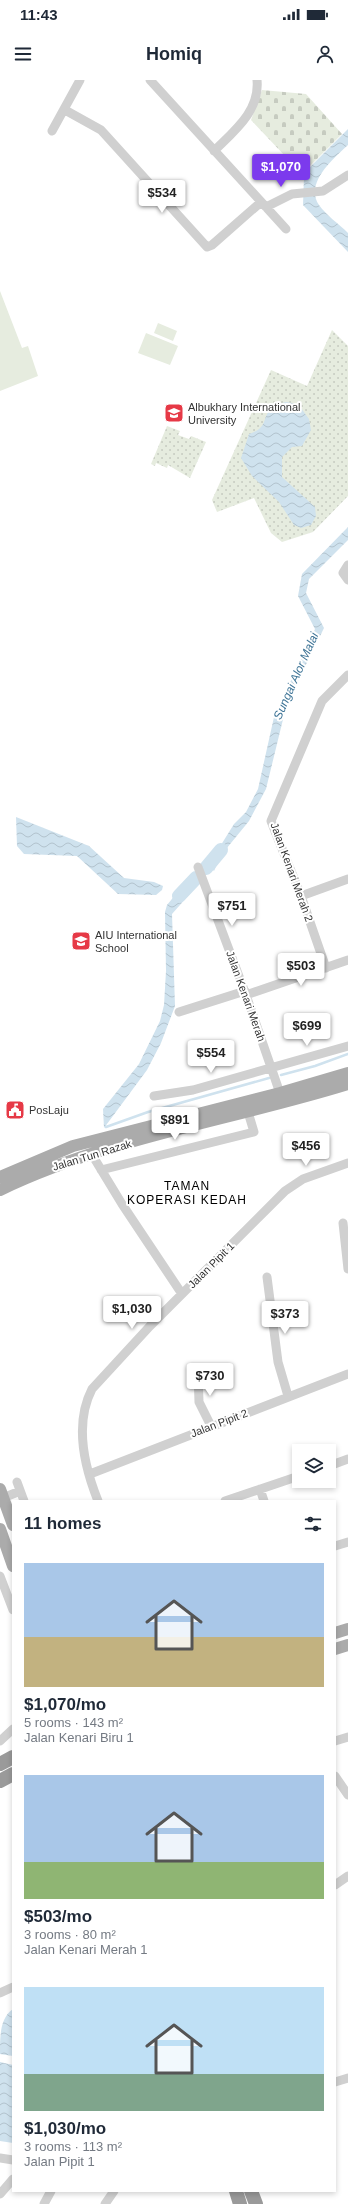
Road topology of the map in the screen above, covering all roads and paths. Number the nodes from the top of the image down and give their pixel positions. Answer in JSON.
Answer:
{"nodes":[{"id":1,"x":80,"y":80,"type":"edge"},
{"id":2,"x":150,"y":80,"type":"edge"},
{"id":3,"x":257,"y":80,"type":"edge"},
{"id":4,"x":65,"y":110,"type":"junction"},
{"id":5,"x":52,"y":131,"type":"dead end"},
{"id":6,"x":214,"y":151,"type":"junction"},
{"id":7,"x":346,"y":176,"type":"edge"},
{"id":8,"x":263,"y":204,"type":"junction"},
{"id":9,"x":286,"y":229,"type":"dead end"},
{"id":10,"x":348,"y":565,"type":"edge"},
{"id":11,"x":348,"y":580,"type":"edge"},
{"id":12,"x":348,"y":675,"type":"edge"},
{"id":13,"x":198,"y":867,"type":"dead end"},
{"id":14,"x":348,"y":879,"type":"edge"},
{"id":15,"x":301,"y":896,"type":"junction"},
{"id":16,"x":348,"y":960,"type":"edge"},
{"id":17,"x":326,"y":968,"type":"junction"},
{"id":18,"x":246,"y":993,"type":"junction"},
{"id":19,"x":179,"y":1012,"type":"dead end"},
{"id":20,"x":348,"y":1046,"type":"edge"},
{"id":21,"x":271,"y":1068,"type":"junction"},
{"id":22,"x":348,"y":1073,"type":"edge"},
{"id":23,"x":348,"y":1084,"type":"edge"},
{"id":24,"x":154,"y":1096,"type":"dead end"},
{"id":25,"x":282,"y":1098,"type":"junction"},
{"id":26,"x":248,"y":1112,"type":"junction"},
{"id":27,"x":91,"y":1153,"type":"junction"},
{"id":28,"x":348,"y":1163,"type":"edge"},
{"id":29,"x":101,"y":1170,"type":"junction"},
{"id":30,"x":0,"y":1177,"type":"edge"},
{"id":31,"x":0,"y":1190,"type":"edge"},
{"id":32,"x":343,"y":1223,"type":"dead end"},
{"id":33,"x":348,"y":1269,"type":"edge"},
{"id":34,"x":267,"y":1277,"type":"dead end"},
{"id":35,"x":182,"y":1294,"type":"junction"},
{"id":36,"x":198,"y":1371,"type":"dead end"},
{"id":37,"x":348,"y":1374,"type":"edge"},
{"id":38,"x":288,"y":1396,"type":"junction"},
{"id":39,"x":211,"y":1426,"type":"junction"},
{"id":40,"x":348,"y":1459,"type":"edge"},
{"id":41,"x":336,"y":1463,"type":"edge"},
{"id":42,"x":90,"y":1474,"type":"junction"},
{"id":43,"x":292,"y":1478,"type":"edge"},
{"id":44,"x":17,"y":1482,"type":"dead end"},
{"id":45,"x":260,"y":1489,"type":"junction"},
{"id":46,"x":20,"y":1491,"type":"junction"},
{"id":47,"x":2,"y":1493,"type":"edge"},
{"id":48,"x":24,"y":1500,"type":"edge"},
{"id":49,"x":98,"y":1500,"type":"edge"},
{"id":50,"x":228,"y":1500,"type":"edge"},
{"id":51,"x":264,"y":1500,"type":"edge"},
{"id":52,"x":12,"y":1522,"type":"edge"},
{"id":53,"x":0,"y":1529,"type":"edge"},
{"id":54,"x":348,"y":1542,"type":"edge"},
{"id":55,"x":336,"y":1546,"type":"edge"},
{"id":56,"x":12,"y":1563,"type":"edge"},
{"id":57,"x":0,"y":1576,"type":"edge"},
{"id":58,"x":12,"y":1607,"type":"edge"},
{"id":59,"x":348,"y":1629,"type":"edge"},
{"id":60,"x":336,"y":1633,"type":"edge"},
{"id":61,"x":348,"y":1645,"type":"edge"},
{"id":62,"x":336,"y":1649,"type":"edge"},
{"id":63,"x":12,"y":1730,"type":"edge"},
{"id":64,"x":348,"y":1737,"type":"edge"},
{"id":65,"x":0,"y":1741,"type":"edge"},
{"id":66,"x":336,"y":1741,"type":"edge"},
{"id":67,"x":336,"y":1779,"type":"edge"},
{"id":68,"x":339,"y":1789,"type":"edge"},
{"id":69,"x":348,"y":1795,"type":"edge"},
{"id":70,"x":348,"y":1876,"type":"edge"},
{"id":71,"x":336,"y":1884,"type":"edge"},
{"id":72,"x":12,"y":1987,"type":"edge"},
{"id":73,"x":0,"y":1992,"type":"edge"},
{"id":74,"x":348,"y":2078,"type":"edge"},
{"id":75,"x":336,"y":2082,"type":"edge"},
{"id":76,"x":0,"y":2158,"type":"edge"},
{"id":77,"x":12,"y":2160,"type":"edge"},
{"id":78,"x":12,"y":2180,"type":"edge"},
{"id":79,"x":50,"y":2192,"type":"edge"},
{"id":80,"x":113,"y":2192,"type":"edge"},
{"id":81,"x":236,"y":2192,"type":"edge"},
{"id":82,"x":251,"y":2192,"type":"edge"},
{"id":83,"x":0,"y":2194,"type":"edge"},
{"id":84,"x":44,"y":2204,"type":"edge"},
{"id":85,"x":105,"y":2204,"type":"edge"},
{"id":86,"x":240,"y":2204,"type":"edge"},
{"id":87,"x":256,"y":2204,"type":"edge"}],
"edges":[{"from":1,"to":4,"type":"street"},
{"from":2,"to":6,"type":"street"},
{"from":3,"to":6,"type":"street"},
{"from":4,"to":5,"type":"street"},
{"from":4,"to":8,"type":"street"},
{"from":6,"to":8,"type":"street"},
{"from":7,"to":8,"type":"street"},
{"from":8,"to":9,"type":"street"},
{"from":10,"to":11,"type":"street"},
{"from":12,"to":15,"type":"street","name":"Jalan Kenari Merah 2"},
{"from":13,"to":18,"type":"street","name":"Jalan Kenari Merah"},
{"from":14,"to":15,"type":"street"},
{"from":15,"to":17,"type":"street","name":"Jalan Kenari Merah 2"},
{"from":16,"to":17,"type":"street"},
{"from":17,"to":18,"type":"street"},
{"from":18,"to":19,"type":"street"},
{"from":18,"to":21,"type":"street","name":"Jalan Kenari Merah"},
{"from":20,"to":21,"type":"street"},
{"from":21,"to":24,"type":"street"},
{"from":21,"to":25,"type":"street","name":"Jalan Kenari Merah"},
{"from":22,"to":25,"type":"main road","name":"Jalan Tun Razak"},
{"from":23,"to":25,"type":"main road","name":"Jalan Tun Razak"},
{"from":25,"to":26,"type":"main road","name":"Jalan Tun Razak"},
{"from":25,"to":30,"type":"main road","name":"Jalan Tun Razak"},
{"from":26,"to":27,"type":"main road","name":"Jalan Tun Razak"},
{"from":26,"to":29,"type":"street"},
{"from":27,"to":29,"type":"street"},
{"from":27,"to":31,"type":"main road","name":"Jalan Tun Razak"},
{"from":28,"to":35,"type":"street","name":"Jalan Pipit 1"},
{"from":29,"to":35,"type":"street"},
{"from":32,"to":33,"type":"street"},
{"from":34,"to":38,"type":"street"},
{"from":35,"to":42,"type":"street","name":"Jalan Pipit 1"},
{"from":36,"to":39,"type":"street"},
{"from":37,"to":38,"type":"street","name":"Jalan Pipit 2"},
{"from":38,"to":39,"type":"street","name":"Jalan Pipit 2"},
{"from":39,"to":42,"type":"street","name":"Jalan Pipit 2"},
{"from":40,"to":41,"type":"street"},
{"from":42,"to":49,"type":"street","name":"Jalan Pipit 1"},
{"from":43,"to":45,"type":"street"},
{"from":44,"to":46,"type":"street"},
{"from":45,"to":50,"type":"street"},
{"from":45,"to":51,"type":"street"},
{"from":46,"to":47,"type":"street"},
{"from":46,"to":48,"type":"street"},
{"from":47,"to":52,"type":"main road"},
{"from":53,"to":56,"type":"main road"},
{"from":54,"to":55,"type":"street"},
{"from":57,"to":58,"type":"street"},
{"from":59,"to":60,"type":"main road"},
{"from":61,"to":62,"type":"main road"},
{"from":63,"to":65,"type":"street"},
{"from":64,"to":66,"type":"street"},
{"from":67,"to":68,"type":"street"},
{"from":68,"to":69,"type":"street"},
{"from":70,"to":71,"type":"street"},
{"from":72,"to":73,"type":"street"},
{"from":74,"to":75,"type":"street"},
{"from":76,"to":77,"type":"street"},
{"from":78,"to":83,"type":"street"},
{"from":79,"to":84,"type":"street"},
{"from":80,"to":85,"type":"street"},
{"from":81,"to":86,"type":"highway"},
{"from":82,"to":87,"type":"highway"}]}
